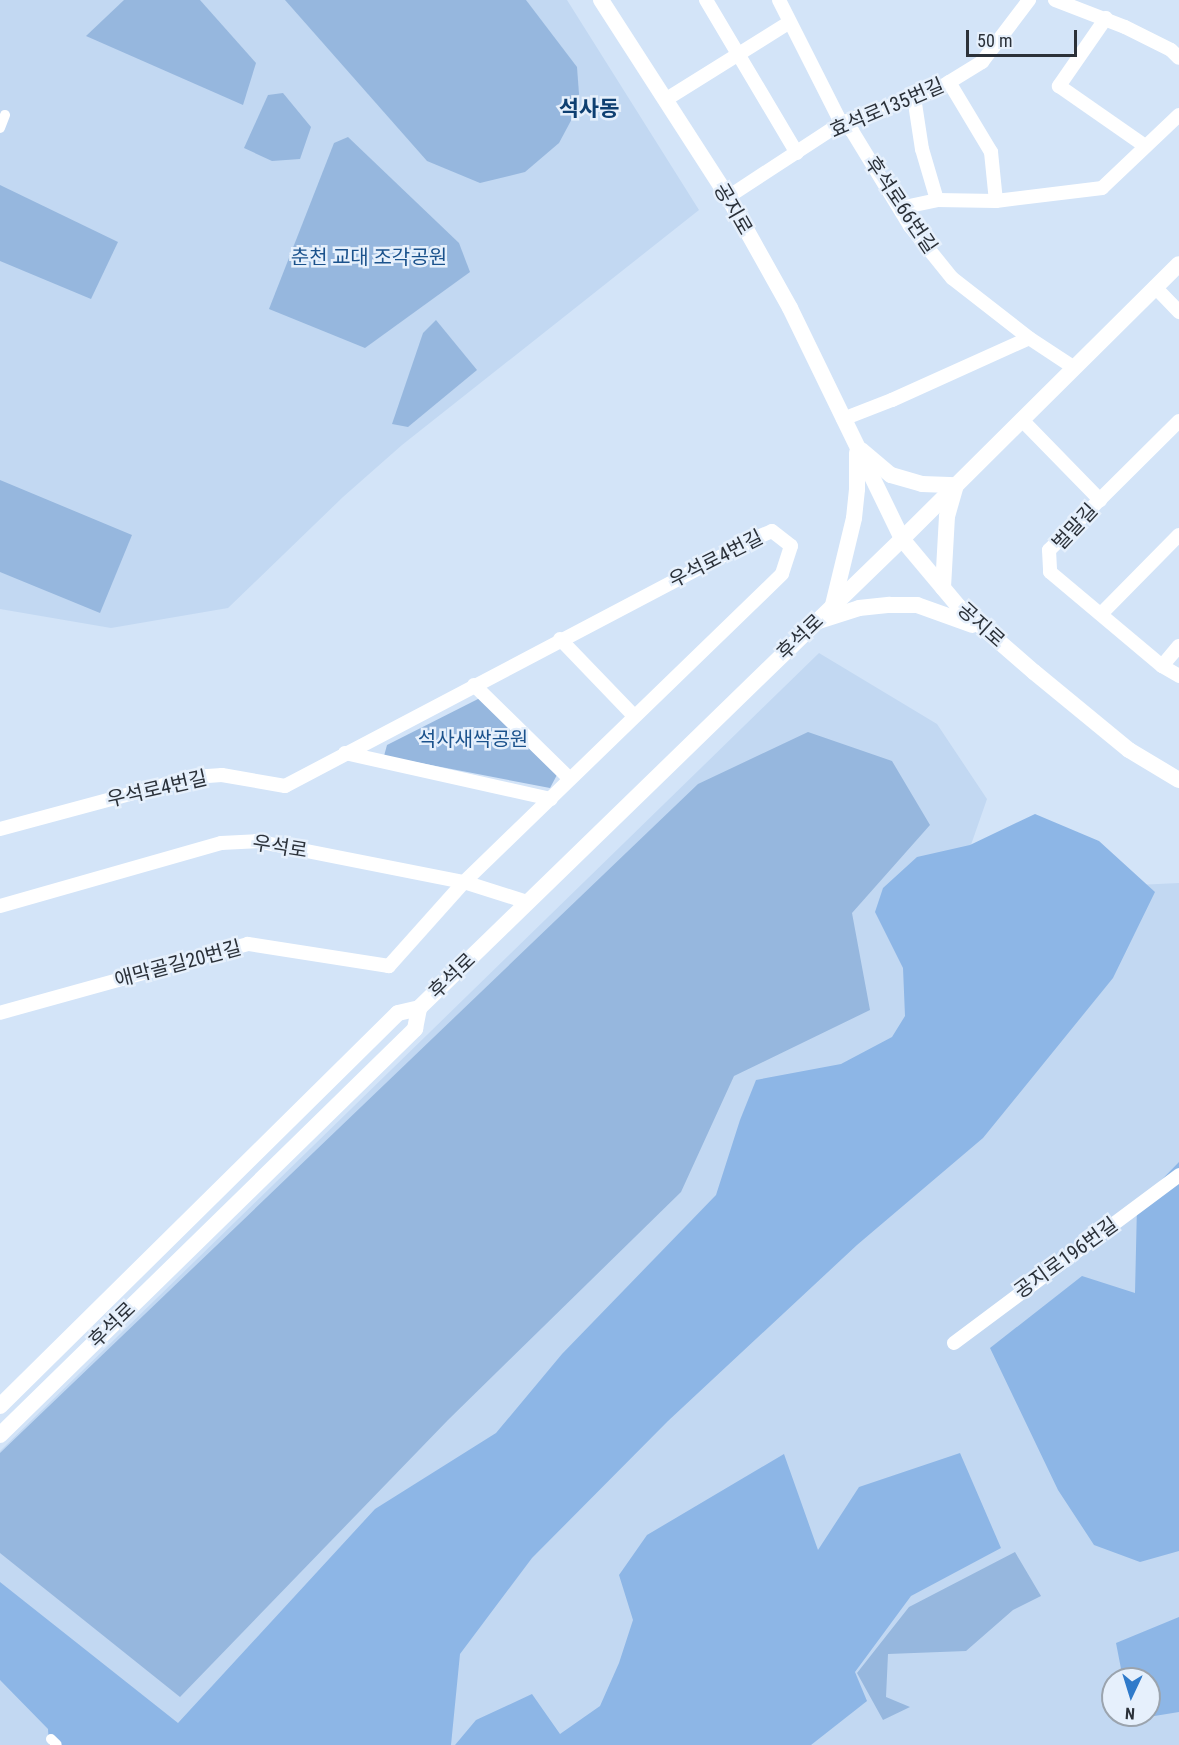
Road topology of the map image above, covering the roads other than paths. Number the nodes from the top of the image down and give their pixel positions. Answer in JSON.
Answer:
{"nodes":[{"id":1,"x":706,"y":0,"type":"edge"},
{"id":2,"x":779,"y":0,"type":"edge"},
{"id":3,"x":1029,"y":0,"type":"edge"},
{"id":4,"x":1055,"y":0,"type":"edge"},
{"id":5,"x":608,"y":3,"type":"edge"},
{"id":6,"x":1106,"y":18,"type":"junction"},
{"id":7,"x":790,"y":22,"type":"junction"},
{"id":8,"x":740,"y":54,"type":"junction"},
{"id":9,"x":1179,"y":58,"type":"edge"},
{"id":10,"x":949,"y":82,"type":"junction"},
{"id":11,"x":914,"y":98,"type":"junction"},
{"id":12,"x":665,"y":100,"type":"junction"},
{"id":13,"x":5,"y":115,"type":"dead end"},
{"id":14,"x":1179,"y":115,"type":"edge"},
{"id":15,"x":841,"y":123,"type":"junction"},
{"id":16,"x":0,"y":128,"type":"edge"},
{"id":17,"x":1145,"y":146,"type":"junction"},
{"id":18,"x":797,"y":153,"type":"junction"},
{"id":19,"x":728,"y":197,"type":"junction"},
{"id":20,"x":937,"y":200,"type":"junction"},
{"id":21,"x":996,"y":201,"type":"junction"},
{"id":22,"x":900,"y":208,"type":"junction"},
{"id":23,"x":1179,"y":264,"type":"edge"},
{"id":24,"x":1155,"y":287,"type":"junction"},
{"id":25,"x":1179,"y":312,"type":"edge"},
{"id":26,"x":1029,"y":338,"type":"junction"},
{"id":27,"x":1073,"y":367,"type":"junction"},
{"id":28,"x":843,"y":419,"type":"junction"},
{"id":29,"x":1022,"y":420,"type":"junction"},
{"id":30,"x":1179,"y":421,"type":"edge"},
{"id":31,"x":857,"y":447,"type":"junction"},
{"id":32,"x":956,"y":485,"type":"junction"},
{"id":33,"x":1100,"y":500,"type":"junction"},
{"id":34,"x":1179,"y":535,"type":"edge"},
{"id":35,"x":902,"y":539,"type":"junction"},
{"id":36,"x":943,"y":588,"type":"junction"},
{"id":37,"x":832,"y":606,"type":"junction"},
{"id":38,"x":1101,"y":614,"type":"junction"},
{"id":39,"x":815,"y":623,"type":"junction"},
{"id":40,"x":984,"y":628,"type":"junction"},
{"id":41,"x":560,"y":639,"type":"junction"},
{"id":42,"x":1179,"y":646,"type":"edge"},
{"id":43,"x":1162,"y":666,"type":"junction"},
{"id":44,"x":1179,"y":676,"type":"edge"},
{"id":45,"x":474,"y":685,"type":"junction"},
{"id":46,"x":634,"y":716,"type":"junction"},
{"id":47,"x":345,"y":753,"type":"junction"},
{"id":48,"x":570,"y":779,"type":"junction"},
{"id":49,"x":1179,"y":780,"type":"edge"},
{"id":50,"x":551,"y":799,"type":"junction"},
{"id":51,"x":0,"y":829,"type":"edge"},
{"id":52,"x":464,"y":882,"type":"junction"},
{"id":53,"x":527,"y":902,"type":"junction"},
{"id":54,"x":0,"y":906,"type":"edge"},
{"id":55,"x":419,"y":1008,"type":"junction"},
{"id":56,"x":0,"y":1013,"type":"edge"},
{"id":57,"x":1179,"y":1175,"type":"edge"},
{"id":58,"x":954,"y":1342,"type":"dead end"},
{"id":59,"x":0,"y":1406,"type":"edge"},
{"id":60,"x":0,"y":1435,"type":"edge"}],
"edges":[{"from":1,"to":8,"type":"street"},
{"from":2,"to":7,"type":"street","name":"후석로66번길"},
{"from":3,"to":10,"type":"street","name":"효석로135번길"},
{"from":4,"to":6,"type":"street"},
{"from":5,"to":12,"type":"street","name":"공지로"},
{"from":6,"to":9,"type":"street"},
{"from":6,"to":17,"type":"street"},
{"from":7,"to":8,"type":"street"},
{"from":7,"to":15,"type":"street","name":"후석로66번길"},
{"from":8,"to":12,"type":"street"},
{"from":8,"to":18,"type":"street"},
{"from":10,"to":11,"type":"street","name":"효석로135번길"},
{"from":10,"to":21,"type":"street"},
{"from":11,"to":15,"type":"street","name":"효석로135번길"},
{"from":11,"to":20,"type":"street"},
{"from":12,"to":19,"type":"street","name":"공지로"},
{"from":13,"to":16,"type":"street"},
{"from":14,"to":17,"type":"street"},
{"from":15,"to":18,"type":"street","name":"효석로135번길"},
{"from":15,"to":22,"type":"street","name":"후석로66번길"},
{"from":17,"to":21,"type":"street"},
{"from":18,"to":19,"type":"street","name":"효석로135번길"},
{"from":19,"to":28,"type":"street","name":"공지로"},
{"from":20,"to":21,"type":"street"},
{"from":20,"to":22,"type":"street"},
{"from":22,"to":26,"type":"street","name":"후석로66번길"},
{"from":23,"to":24,"type":"street","name":"후석로"},
{"from":24,"to":25,"type":"street"},
{"from":24,"to":27,"type":"street","name":"후석로"},
{"from":26,"to":27,"type":"street","name":"후석로66번길"},
{"from":26,"to":28,"type":"street"},
{"from":27,"to":29,"type":"street","name":"후석로"},
{"from":28,"to":31,"type":"street","name":"공지로"},
{"from":29,"to":32,"type":"street","name":"후석로"},
{"from":29,"to":33,"type":"street"},
{"from":30,"to":33,"type":"street","name":"벌말길"},
{"from":31,"to":32,"type":"street"},
{"from":31,"to":35,"type":"street","name":"공지로"},
{"from":31,"to":37,"type":"street"},
{"from":32,"to":35,"type":"street","name":"후석로"},
{"from":32,"to":36,"type":"street"},
{"from":33,"to":38,"type":"street","name":"벌말길"},
{"from":34,"to":38,"type":"street"},
{"from":35,"to":36,"type":"street","name":"공지로"},
{"from":35,"to":37,"type":"street","name":"후석로"},
{"from":36,"to":40,"type":"street","name":"공지로"},
{"from":37,"to":39,"type":"street","name":"후석로"},
{"from":38,"to":43,"type":"street","name":"벌말길"},
{"from":39,"to":40,"type":"street"},
{"from":39,"to":53,"type":"street","name":"후석로"},
{"from":40,"to":49,"type":"street","name":"공지로"},
{"from":41,"to":45,"type":"street","name":"우석로4번길"},
{"from":41,"to":46,"type":"street"},
{"from":41,"to":46,"type":"street","name":"우석로4번길"},
{"from":42,"to":43,"type":"street"},
{"from":43,"to":44,"type":"street","name":"벌말길"},
{"from":45,"to":47,"type":"street","name":"우석로4번길"},
{"from":45,"to":48,"type":"street"},
{"from":46,"to":48,"type":"street","name":"우석로4번길"},
{"from":47,"to":50,"type":"street"},
{"from":47,"to":51,"type":"street","name":"우석로4번길"},
{"from":48,"to":50,"type":"street","name":"우석로4번길"},
{"from":50,"to":52,"type":"street","name":"우석로4번길"},
{"from":52,"to":53,"type":"street","name":"우석로"},
{"from":52,"to":54,"type":"street","name":"우석로"},
{"from":52,"to":56,"type":"street","name":"애막골길20번길"},
{"from":53,"to":55,"type":"street","name":"후석로"},
{"from":55,"to":59,"type":"street","name":"후석로"},
{"from":55,"to":60,"type":"street","name":"후석로"},
{"from":57,"to":58,"type":"street","name":"공지로196번길"}]}
